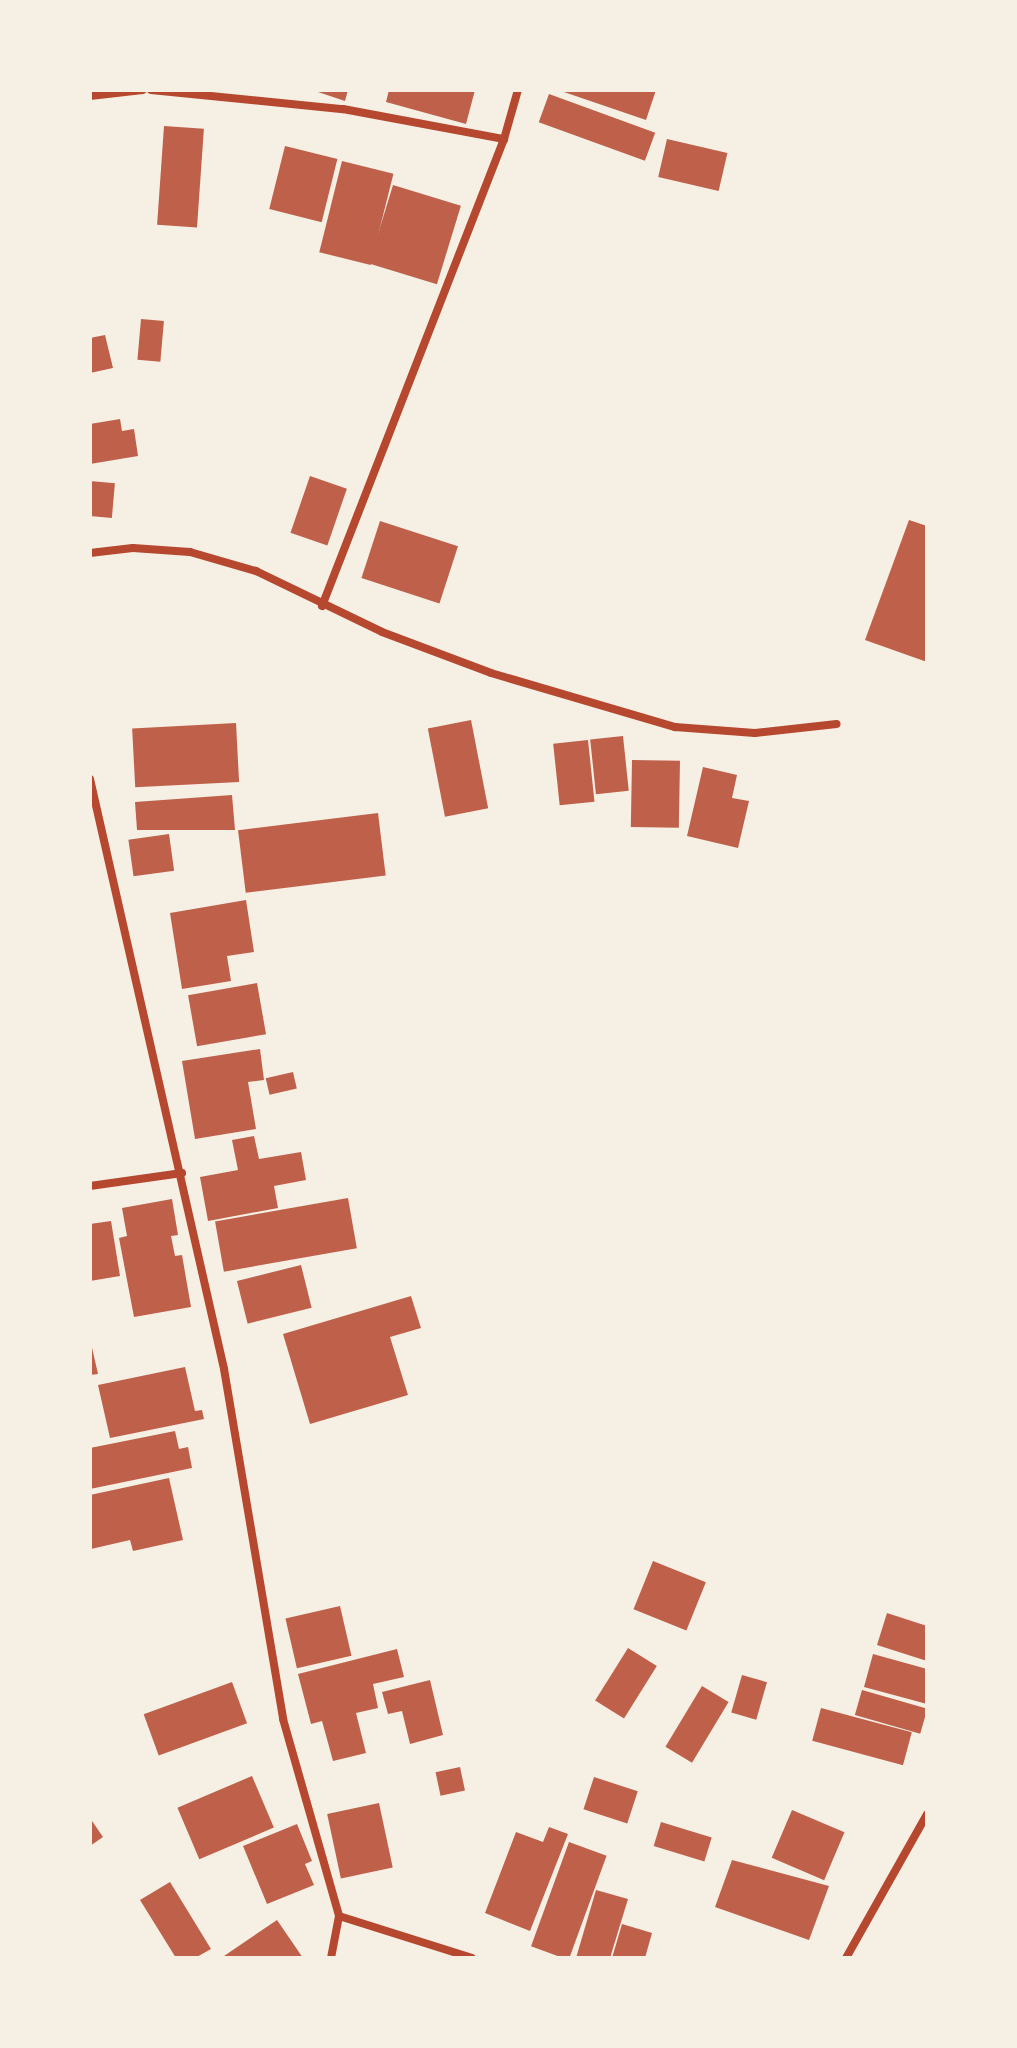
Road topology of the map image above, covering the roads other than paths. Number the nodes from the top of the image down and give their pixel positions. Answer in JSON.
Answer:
{"nodes":[{"id":1,"x":143,"y":90,"type":"edge"},
{"id":2,"x":151,"y":90,"type":"edge"},
{"id":3,"x":518,"y":90,"type":"edge"},
{"id":4,"x":90,"y":96,"type":"edge"},
{"id":5,"x":504,"y":139,"type":"junction"},
{"id":6,"x":90,"y":553,"type":"edge"},
{"id":7,"x":322,"y":606,"type":"junction"},
{"id":8,"x":837,"y":724,"type":"dead end"},
{"id":9,"x":90,"y":779,"type":"edge"},
{"id":10,"x":182,"y":1173,"type":"junction"},
{"id":11,"x":90,"y":1186,"type":"edge"},
{"id":12,"x":927,"y":1814,"type":"edge"},
{"id":13,"x":339,"y":1916,"type":"junction"},
{"id":14,"x":331,"y":1958,"type":"edge"},
{"id":15,"x":472,"y":1958,"type":"edge"},
{"id":16,"x":846,"y":1958,"type":"edge"}],
"edges":[{"from":1,"to":4,"type":"street"},
{"from":2,"to":5,"type":"street"},
{"from":3,"to":5,"type":"street"},
{"from":5,"to":7,"type":"street"},
{"from":6,"to":7,"type":"street"},
{"from":7,"to":8,"type":"street"},
{"from":9,"to":10,"type":"street"},
{"from":10,"to":11,"type":"street"},
{"from":10,"to":13,"type":"street"},
{"from":12,"to":16,"type":"street"},
{"from":13,"to":14,"type":"street"},
{"from":13,"to":15,"type":"street"}]}
